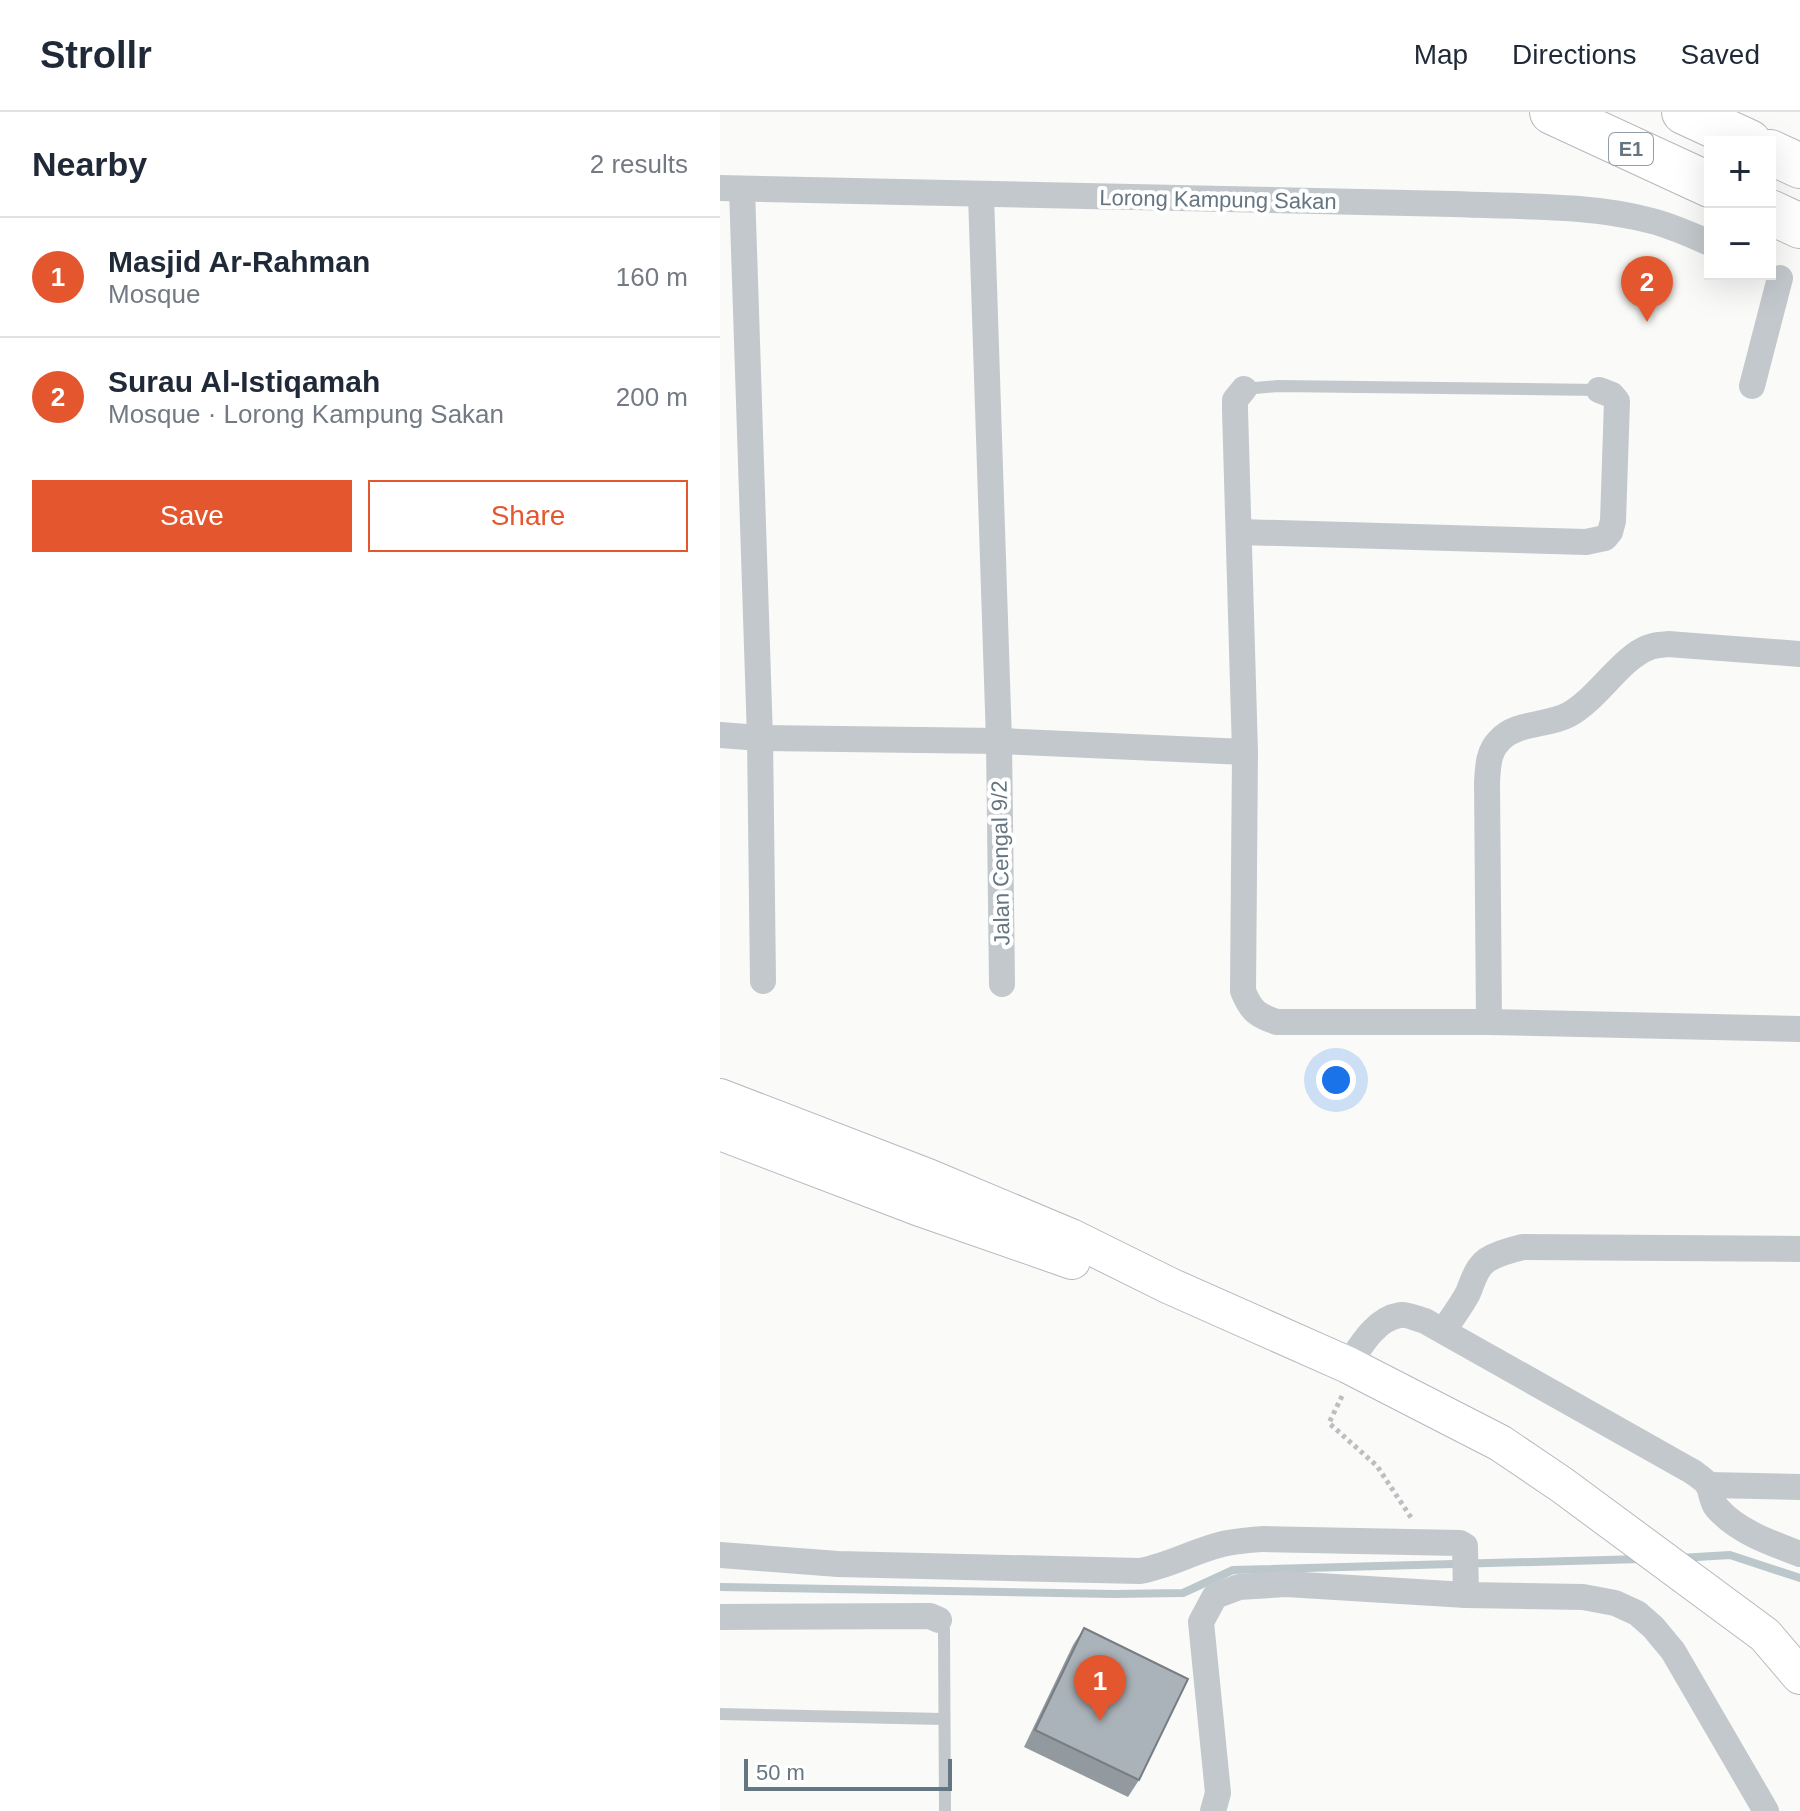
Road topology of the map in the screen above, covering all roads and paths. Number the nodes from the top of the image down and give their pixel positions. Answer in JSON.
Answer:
{"nodes":[{"id":1,"x":1552,"y":112,"type":"edge"},
{"id":2,"x":1684,"y":112,"type":"edge"},
{"id":3,"x":1736,"y":136,"type":"edge"},
{"id":4,"x":1776,"y":155,"type":"edge"},
{"id":5,"x":1800,"y":166,"type":"edge"},
{"id":6,"x":1704,"y":182,"type":"edge"},
{"id":7,"x":731,"y":189,"type":"edge"},
{"id":8,"x":981,"y":195,"type":"junction"},
{"id":9,"x":1776,"y":215,"type":"edge"},
{"id":10,"x":1800,"y":226,"type":"edge"},
{"id":11,"x":1704,"y":240,"type":"edge"},
{"id":12,"x":1783,"y":279,"type":"edge"},
{"id":13,"x":1752,"y":386,"type":"dead end"},
{"id":14,"x":1244,"y":389,"type":"joint"},
{"id":15,"x":1599,"y":390,"type":"joint"},
{"id":16,"x":1240,"y":532,"type":"junction"},
{"id":17,"x":1800,"y":654,"type":"edge"},
{"id":18,"x":720,"y":735,"type":"edge"},
{"id":19,"x":760,"y":738,"type":"junction"},
{"id":20,"x":999,"y":741,"type":"junction"},
{"id":21,"x":1245,"y":752,"type":"junction"},
{"id":22,"x":763,"y":981,"type":"dead end"},
{"id":23,"x":1002,"y":984,"type":"dead end"},
{"id":24,"x":1489,"y":1022,"type":"junction"},
{"id":25,"x":1800,"y":1029,"type":"edge"},
{"id":26,"x":720,"y":1097,"type":"edge"},
{"id":27,"x":720,"y":1132,"type":"edge"},
{"id":28,"x":1800,"y":1249,"type":"edge"},
{"id":29,"x":1170,"y":1286,"type":"junction"},
{"id":30,"x":1444,"y":1330,"type":"junction"},
{"id":31,"x":1352,"y":1367,"type":"junction"},
{"id":32,"x":1708,"y":1485,"type":"junction"},
{"id":33,"x":1800,"y":1487,"type":"edge"},
{"id":34,"x":1422,"y":1542,"type":"junction"},
{"id":35,"x":1800,"y":1554,"type":"edge"},
{"id":36,"x":720,"y":1555,"type":"edge"},
{"id":37,"x":1466,"y":1590,"type":"junction"},
{"id":38,"x":720,"y":1617,"type":"edge"},
{"id":39,"x":939,"y":1620,"type":"joint"},
{"id":40,"x":1800,"y":1676,"type":"edge"},
{"id":41,"x":720,"y":1714,"type":"edge"},
{"id":42,"x":943,"y":1719,"type":"junction"},
{"id":43,"x":945,"y":1811,"type":"edge"},
{"id":44,"x":1213,"y":1811,"type":"edge"},
{"id":45,"x":1766,"y":1811,"type":"edge"}],
"edges":[{"from":1,"to":6,"type":"highway","number":"E1"},
{"from":2,"to":3,"type":"highway"},
{"from":4,"to":5,"type":"highway"},
{"from":7,"to":8,"type":"street","name":"Lorong Kampung Sakan"},
{"from":7,"to":19,"type":"street"},
{"from":8,"to":11,"type":"street","name":"Lorong Kampung Sakan"},
{"from":8,"to":20,"type":"street","name":"Jalan Cengal 9/2"},
{"from":9,"to":10,"type":"highway"},
{"from":12,"to":13,"type":"street"},
{"from":14,"to":15,"type":"lane"},
{"from":14,"to":16,"type":"street"},
{"from":15,"to":16,"type":"street"},
{"from":16,"to":21,"type":"street"},
{"from":17,"to":24,"type":"street"},
{"from":18,"to":19,"type":"street"},
{"from":19,"to":20,"type":"street"},
{"from":19,"to":22,"type":"street"},
{"from":20,"to":21,"type":"street"},
{"from":20,"to":23,"type":"street","name":"Jalan Cengal 9/2"},
{"from":21,"to":24,"type":"street"},
{"from":24,"to":25,"type":"street"},
{"from":26,"to":29,"type":"main road"},
{"from":27,"to":29,"type":"main road"},
{"from":28,"to":30,"type":"street"},
{"from":29,"to":31,"type":"main road"},
{"from":30,"to":31,"type":"street"},
{"from":30,"to":32,"type":"street"},
{"from":31,"to":34,"type":"path"},
{"from":31,"to":40,"type":"main road"},
{"from":32,"to":33,"type":"street"},
{"from":32,"to":35,"type":"street"},
{"from":34,"to":36,"type":"street"},
{"from":34,"to":37,"type":"street"},
{"from":37,"to":44,"type":"street"},
{"from":37,"to":45,"type":"street"},
{"from":38,"to":39,"type":"street"},
{"from":39,"to":42,"type":"lane"},
{"from":41,"to":42,"type":"lane"},
{"from":42,"to":43,"type":"lane"}]}
